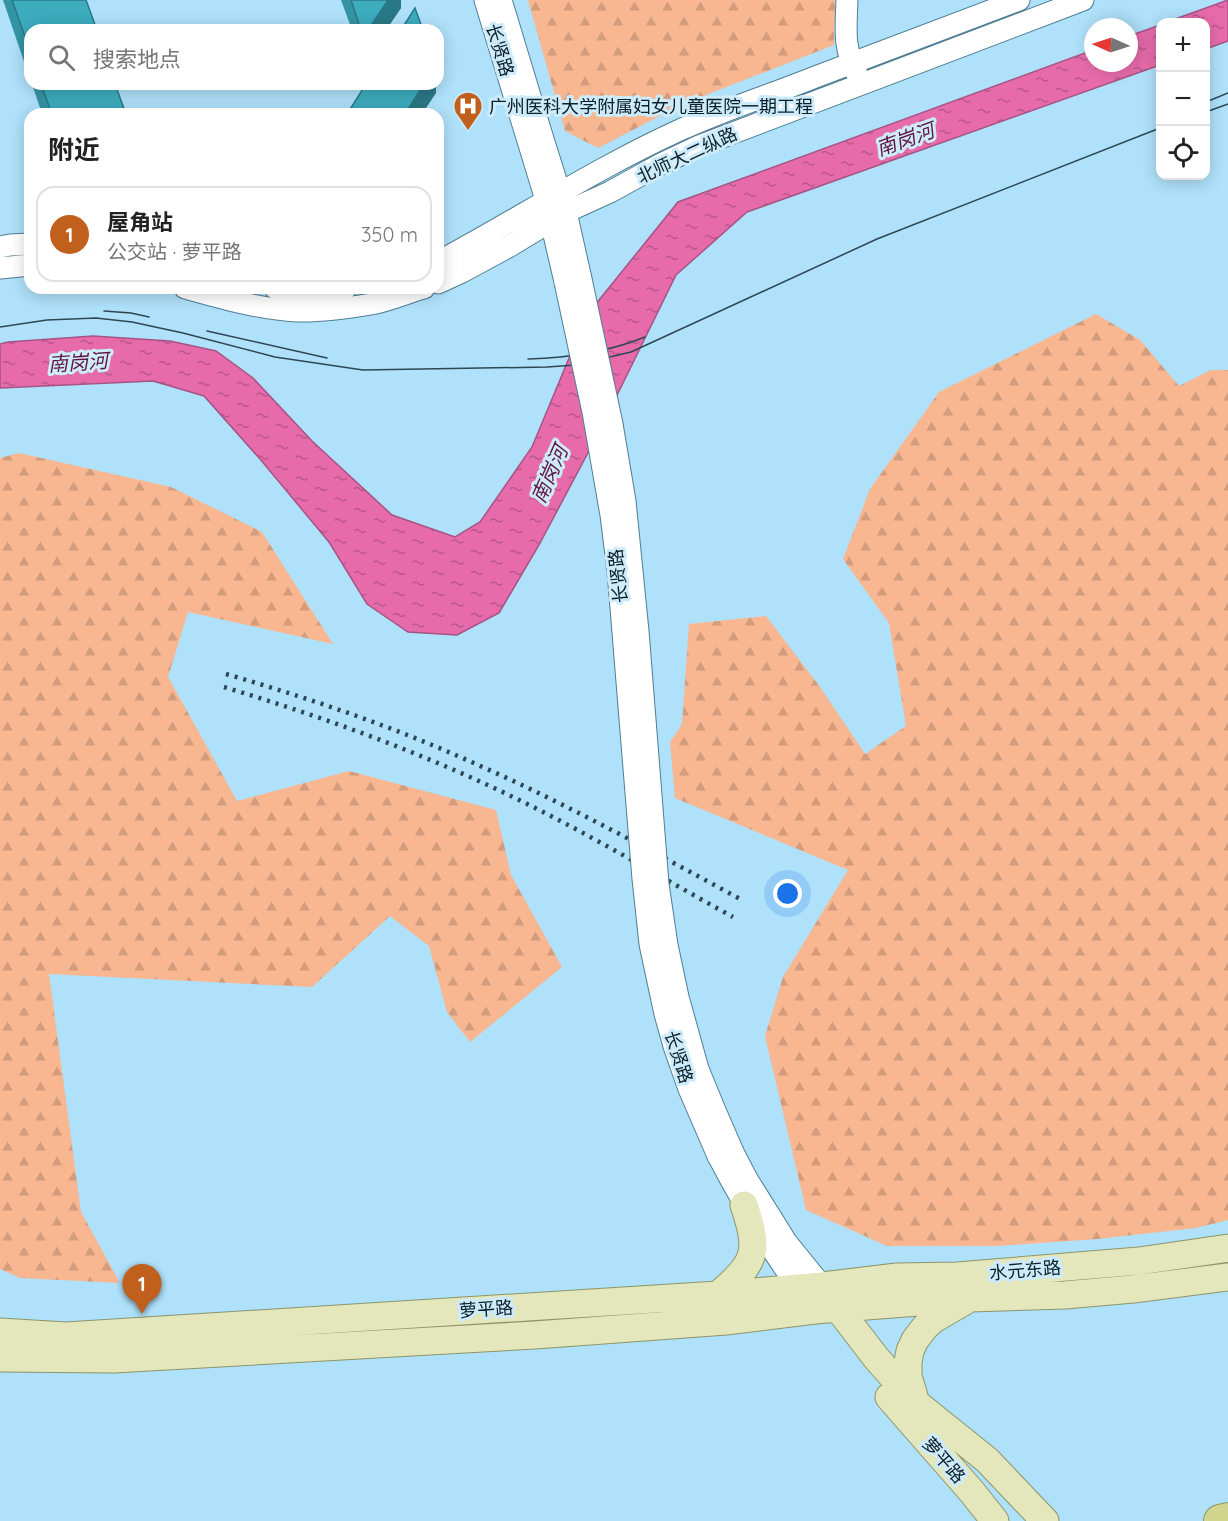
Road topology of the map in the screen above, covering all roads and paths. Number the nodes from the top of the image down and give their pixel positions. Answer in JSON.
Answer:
{"nodes":[{"id":1,"x":485,"y":0,"type":"edge"},
{"id":2,"x":501,"y":0,"type":"edge"},
{"id":3,"x":848,"y":0,"type":"edge"},
{"id":4,"x":1019,"y":0,"type":"edge"},
{"id":5,"x":1083,"y":0,"type":"edge"},
{"id":6,"x":851,"y":63,"type":"junction"},
{"id":7,"x":862,"y":83,"type":"junction"},
{"id":8,"x":553,"y":196,"type":"junction"},
{"id":9,"x":559,"y":217,"type":"junction"},
{"id":10,"x":24,"y":244,"type":"edge"},
{"id":11,"x":0,"y":247,"type":"edge"},
{"id":12,"x":444,"y":259,"type":"edge"},
{"id":13,"x":24,"y":266,"type":"edge"},
{"id":14,"x":0,"y":268,"type":"edge"},
{"id":15,"x":444,"y":280,"type":"edge"},
{"id":16,"x":206,"y":294,"type":"edge"},
{"id":17,"x":405,"y":294,"type":"edge"},
{"id":18,"x":725,"y":1154,"type":"junction"},
{"id":19,"x":744,"y":1205,"type":"junction"},
{"id":20,"x":1228,"y":1248,"type":"edge"},
{"id":21,"x":1228,"y":1277,"type":"edge"},
{"id":22,"x":718,"y":1295,"type":"junction"},
{"id":23,"x":818,"y":1298,"type":"junction"},
{"id":24,"x":970,"y":1298,"type":"junction"},
{"id":25,"x":0,"y":1316,"type":"edge"},
{"id":26,"x":0,"y":1332,"type":"edge"},
{"id":27,"x":66,"y":1336,"type":"junction"},
{"id":28,"x":0,"y":1358,"type":"edge"},
{"id":29,"x":868,"y":1373,"type":"junction"},
{"id":30,"x":916,"y":1403,"type":"junction"},
{"id":31,"x":1228,"y":1519,"type":"edge"},
{"id":32,"x":976,"y":1521,"type":"edge"},
{"id":33,"x":995,"y":1521,"type":"edge"},
{"id":34,"x":1024,"y":1521,"type":"edge"},
{"id":35,"x":1045,"y":1521,"type":"edge"},
{"id":36,"x":1220,"y":1521,"type":"edge"}],
"edges":[{"from":1,"to":8,"type":"street","name":"长贤路"},
{"from":2,"to":8,"type":"street","name":"长贤路"},
{"from":3,"to":6,"type":"street"},
{"from":4,"to":6,"type":"street","name":"北师大二纵路"},
{"from":5,"to":7,"type":"street","name":"北师大二纵路"},
{"from":6,"to":7,"type":"street"},
{"from":6,"to":8,"type":"street","name":"北师大二纵路"},
{"from":7,"to":9,"type":"street","name":"北师大二纵路"},
{"from":8,"to":9,"type":"street","name":"长贤路"},
{"from":8,"to":12,"type":"street","name":"北师大二纵路"},
{"from":9,"to":15,"type":"street","name":"北师大二纵路"},
{"from":9,"to":18,"type":"street","name":"长贤路","bridge":true},
{"from":10,"to":11,"type":"street"},
{"from":13,"to":14,"type":"street"},
{"from":16,"to":17,"type":"street"},
{"from":18,"to":19,"type":"street"},
{"from":18,"to":23,"type":"street"},
{"from":19,"to":22,"type":"main road"},
{"from":19,"to":23,"type":"street"},
{"from":20,"to":23,"type":"main road","name":"水元东路"},
{"from":21,"to":24,"type":"main road","name":"水元东路"},
{"from":22,"to":23,"type":"main road","name":"萝平路"},
{"from":22,"to":27,"type":"main road","name":"萝平路"},
{"from":23,"to":24,"type":"main road","name":"水元东路"},
{"from":23,"to":28,"type":"main road","name":"萝平路"},
{"from":23,"to":29,"type":"main road","name":"萝平路"},
{"from":23,"to":30,"type":"main road","name":"萝平路"},
{"from":24,"to":30,"type":"main road"},
{"from":25,"to":27,"type":"main road"},
{"from":26,"to":27,"type":"main road","name":"萝平路"},
{"from":29,"to":32,"type":"main road","name":"萝平路"},
{"from":29,"to":33,"type":"main road","name":"萝平路"},
{"from":30,"to":34,"type":"main road","name":"萝平路"},
{"from":30,"to":35,"type":"main road","name":"萝平路"},
{"from":31,"to":36,"type":"highway"}]}
